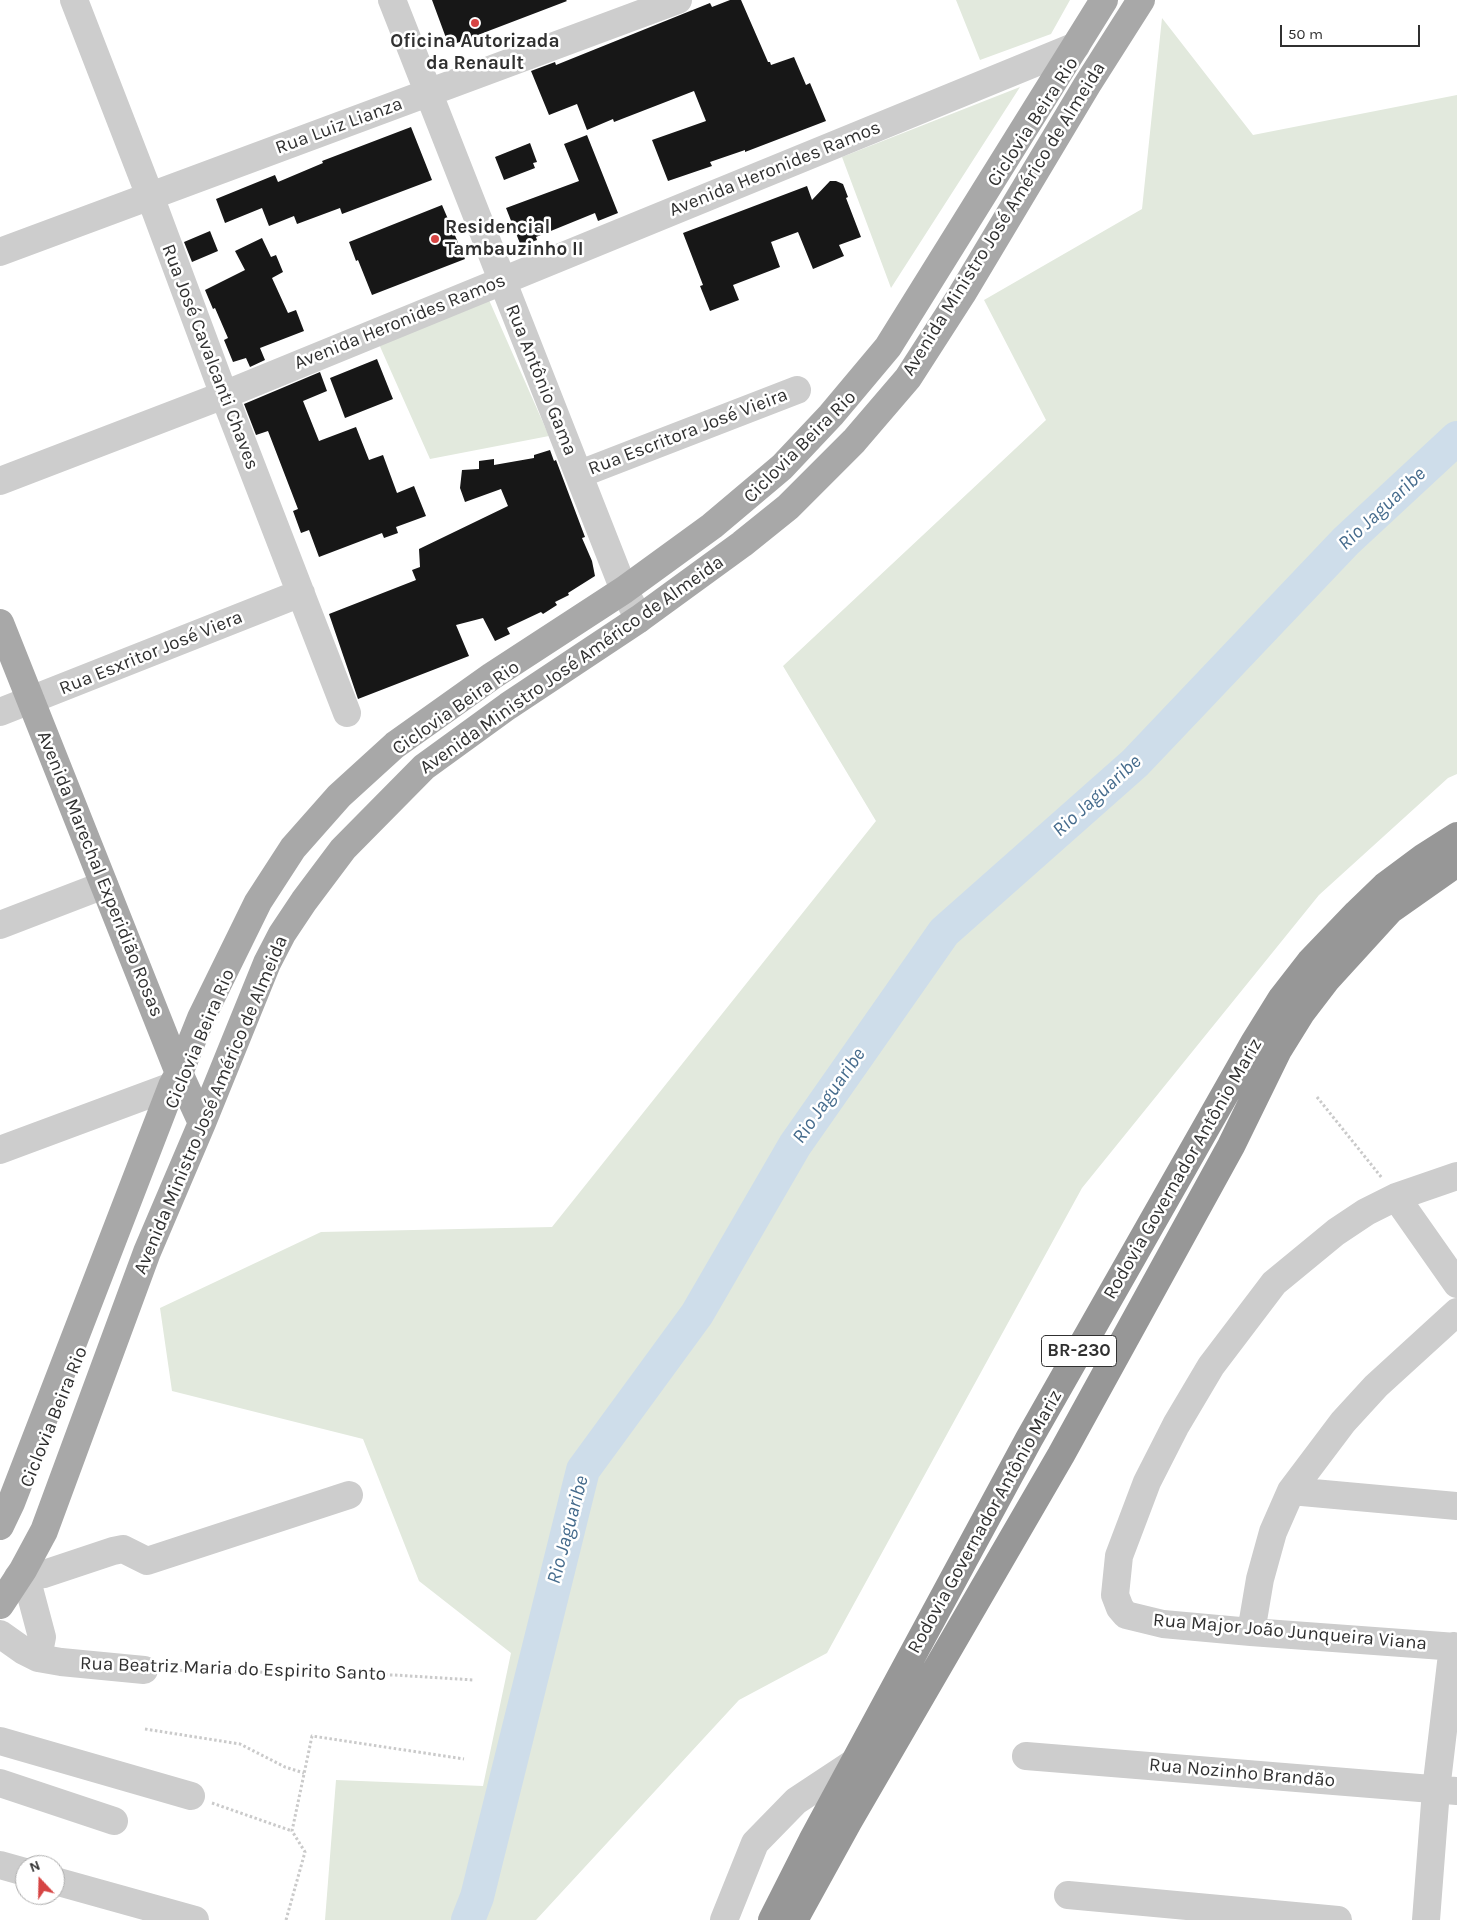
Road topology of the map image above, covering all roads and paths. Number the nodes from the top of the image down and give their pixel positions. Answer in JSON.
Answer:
{"nodes":[{"id":1,"x":74,"y":0,"type":"edge"},
{"id":2,"x":392,"y":0,"type":"edge"},
{"id":3,"x":678,"y":0,"type":"edge"},
{"id":4,"x":1104,"y":0,"type":"edge"},
{"id":5,"x":1141,"y":0,"type":"edge"},
{"id":6,"x":1076,"y":46,"type":"junction"},
{"id":7,"x":428,"y":93,"type":"junction"},
{"id":8,"x":150,"y":196,"type":"junction"},
{"id":9,"x":0,"y":252,"type":"edge"},
{"id":10,"x":501,"y":281,"type":"junction"},
{"id":11,"x":797,"y":390,"type":"dead end"},
{"id":12,"x":224,"y":395,"type":"junction"},
{"id":13,"x":580,"y":474,"type":"junction"},
{"id":14,"x":0,"y":481,"type":"edge"},
{"id":15,"x":624,"y":590,"type":"junction"},
{"id":16,"x":301,"y":593,"type":"junction"},
{"id":17,"x":639,"y":619,"type":"junction"},
{"id":18,"x":0,"y":623,"type":"edge"},
{"id":19,"x":30,"y":701,"type":"junction"},
{"id":20,"x":0,"y":712,"type":"edge"},
{"id":21,"x":347,"y":713,"type":"dead end"},
{"id":22,"x":1457,"y":836,"type":"edge"},
{"id":23,"x":1457,"y":863,"type":"edge"},
{"id":24,"x":104,"y":885,"type":"junction"},
{"id":25,"x":0,"y":925,"type":"edge"},
{"id":26,"x":230,"y":956,"type":"junction"},
{"id":27,"x":268,"y":963,"type":"junction"},
{"id":28,"x":176,"y":1080,"type":"junction"},
{"id":29,"x":1317,"y":1097,"type":"dead end"},
{"id":30,"x":202,"y":1123,"type":"junction"},
{"id":31,"x":0,"y":1150,"type":"edge"},
{"id":32,"x":1457,"y":1176,"type":"edge"},
{"id":33,"x":1396,"y":1197,"type":"junction"},
{"id":34,"x":1457,"y":1284,"type":"edge"},
{"id":35,"x":1457,"y":1312,"type":"edge"},
{"id":36,"x":1291,"y":1491,"type":"junction"},
{"id":37,"x":349,"y":1495,"type":"dead end"},
{"id":38,"x":1457,"y":1506,"type":"edge"},
{"id":39,"x":0,"y":1526,"type":"edge"},
{"id":40,"x":18,"y":1577,"type":"junction"},
{"id":41,"x":0,"y":1604,"type":"edge"},
{"id":42,"x":1251,"y":1632,"type":"junction"},
{"id":43,"x":0,"y":1634,"type":"edge"},
{"id":44,"x":1455,"y":1647,"type":"edge"},
{"id":45,"x":38,"y":1658,"type":"junction"},
{"id":46,"x":144,"y":1670,"type":"joint"},
{"id":47,"x":474,"y":1680,"type":"dead end"},
{"id":48,"x":145,"y":1729,"type":"dead end"},
{"id":49,"x":0,"y":1741,"type":"edge"},
{"id":50,"x":1026,"y":1756,"type":"dead end"},
{"id":51,"x":464,"y":1759,"type":"dead end"},
{"id":52,"x":855,"y":1762,"type":"junction"},
{"id":53,"x":304,"y":1773,"type":"junction"},
{"id":54,"x":0,"y":1783,"type":"edge"},
{"id":55,"x":1446,"y":1791,"type":"edge"},
{"id":56,"x":191,"y":1796,"type":"joint"},
{"id":57,"x":114,"y":1821,"type":"dead end"},
{"id":58,"x":292,"y":1831,"type":"junction"},
{"id":59,"x":0,"y":1865,"type":"edge"},
{"id":60,"x":15,"y":1869,"type":"edge"},
{"id":61,"x":65,"y":1884,"type":"edge"},
{"id":62,"x":1068,"y":1895,"type":"dead end"},
{"id":63,"x":195,"y":1920,"type":"edge"},
{"id":64,"x":286,"y":1920,"type":"edge"},
{"id":65,"x":724,"y":1920,"type":"edge"},
{"id":66,"x":772,"y":1920,"type":"edge"},
{"id":67,"x":794,"y":1920,"type":"edge"},
{"id":68,"x":1338,"y":1920,"type":"edge"},
{"id":69,"x":1426,"y":1920,"type":"edge"}],
"edges":[{"from":1,"to":8,"type":"street","name":"Rua José Cavalcanti Chaves"},
{"from":2,"to":7,"type":"street","name":"Rua Antônio Gama"},
{"from":3,"to":7,"type":"street","name":"Rua Luiz Lianza"},
{"from":4,"to":6,"type":"main road","name":"Avenida Ministro José Américo de Almeida"},
{"from":5,"to":17,"type":"main road","name":"Avenida Ministro José Américo de Almeida"},
{"from":6,"to":10,"type":"street","name":"Avenida Heronides Ramos"},
{"from":6,"to":15,"type":"main road","name":"Avenida Ministro José Américo de Almeida"},
{"from":7,"to":8,"type":"street","name":"Rua Luiz Lianza"},
{"from":7,"to":10,"type":"street","name":"Rua Antônio Gama"},
{"from":8,"to":9,"type":"street","name":"Rua Luiz Lianza"},
{"from":8,"to":12,"type":"street","name":"Rua José Cavalcanti Chaves"},
{"from":10,"to":12,"type":"street","name":"Avenida Heronides Ramos"},
{"from":10,"to":13,"type":"street","name":"Rua Antônio Gama"},
{"from":11,"to":13,"type":"street","name":"Rua Escritora José Vieira"},
{"from":12,"to":14,"type":"street","name":"Avenida Heronides Ramos"},
{"from":12,"to":16,"type":"street","name":"Rua José Cavalcanti Chaves"},
{"from":13,"to":15,"type":"street","name":"Rua Antônio Gama"},
{"from":15,"to":17,"type":"street","name":"Rua Antônio Gama"},
{"from":15,"to":26,"type":"main road","name":"Avenida Ministro José Américo de Almeida"},
{"from":16,"to":19,"type":"street","name":"Rua Esxritor José Viera"},
{"from":16,"to":21,"type":"street","name":"Rua José Cavalcanti Chaves"},
{"from":17,"to":27,"type":"main road","name":"Avenida Ministro José Américo de Almeida"},
{"from":18,"to":19,"type":"main road","name":"Avenida Marechal Experidião Rosas"},
{"from":19,"to":20,"type":"street","name":"Rua Esxritor José Viera"},
{"from":19,"to":24,"type":"main road","name":"Avenida Marechal Experidião Rosas"},
{"from":22,"to":52,"type":"highway","name":"Rodovia Governador Antônio Mariz","number":"BR-230"},
{"from":23,"to":67,"type":"highway","name":"Rodovia Governador Antônio Mariz","number":"BR-230"},
{"from":24,"to":25,"type":"street"},
{"from":24,"to":28,"type":"main road","name":"Avenida Marechal Experidião Rosas"},
{"from":26,"to":27,"type":"main road"},
{"from":26,"to":28,"type":"main road","name":"Avenida Ministro José Américo de Almeida"},
{"from":27,"to":30,"type":"main road","name":"Avenida Ministro José Américo de Almeida"},
{"from":28,"to":30,"type":"main road","name":"Avenida Marechal Experidião Rosas"},
{"from":28,"to":31,"type":"street"},
{"from":28,"to":39,"type":"main road","name":"Avenida Ministro José Américo de Almeida"},
{"from":29,"to":33,"type":"path"},
{"from":30,"to":40,"type":"main road","name":"Avenida Ministro José Américo de Almeida"},
{"from":32,"to":33,"type":"street","name":"Rua Major João Junqueira Viana"},
{"from":33,"to":34,"type":"street"},
{"from":33,"to":42,"type":"street","name":"Rua Major João Junqueira Viana"},
{"from":35,"to":36,"type":"street"},
{"from":36,"to":38,"type":"street"},
{"from":36,"to":42,"type":"street"},
{"from":37,"to":40,"type":"street"},
{"from":40,"to":41,"type":"main road","name":"Avenida Ministro José Américo de Almeida"},
{"from":40,"to":45,"type":"street"},
{"from":42,"to":44,"type":"street","name":"Rua Major João Junqueira Viana"},
{"from":43,"to":45,"type":"street","name":"Rua Beatriz Maria do Espirito Santo"},
{"from":44,"to":55,"type":"street"},
{"from":45,"to":46,"type":"street","name":"Rua Beatriz Maria do Espirito Santo"},
{"from":46,"to":47,"type":"path","name":"Rua Beatriz Maria do Espirito Santo"},
{"from":48,"to":53,"type":"path"},
{"from":49,"to":56,"type":"street"},
{"from":50,"to":55,"type":"street","name":"Rua Nozinho Brandão"},
{"from":51,"to":53,"type":"path"},
{"from":52,"to":65,"type":"street"},
{"from":52,"to":66,"type":"highway","name":"Rodovia Governador Antônio Mariz","number":"BR-230"},
{"from":53,"to":58,"type":"path"},
{"from":54,"to":57,"type":"street"},
{"from":55,"to":69,"type":"street"},
{"from":56,"to":58,"type":"path"},
{"from":58,"to":64,"type":"path"},
{"from":59,"to":60,"type":"street"},
{"from":61,"to":63,"type":"street"},
{"from":62,"to":68,"type":"street"}]}
